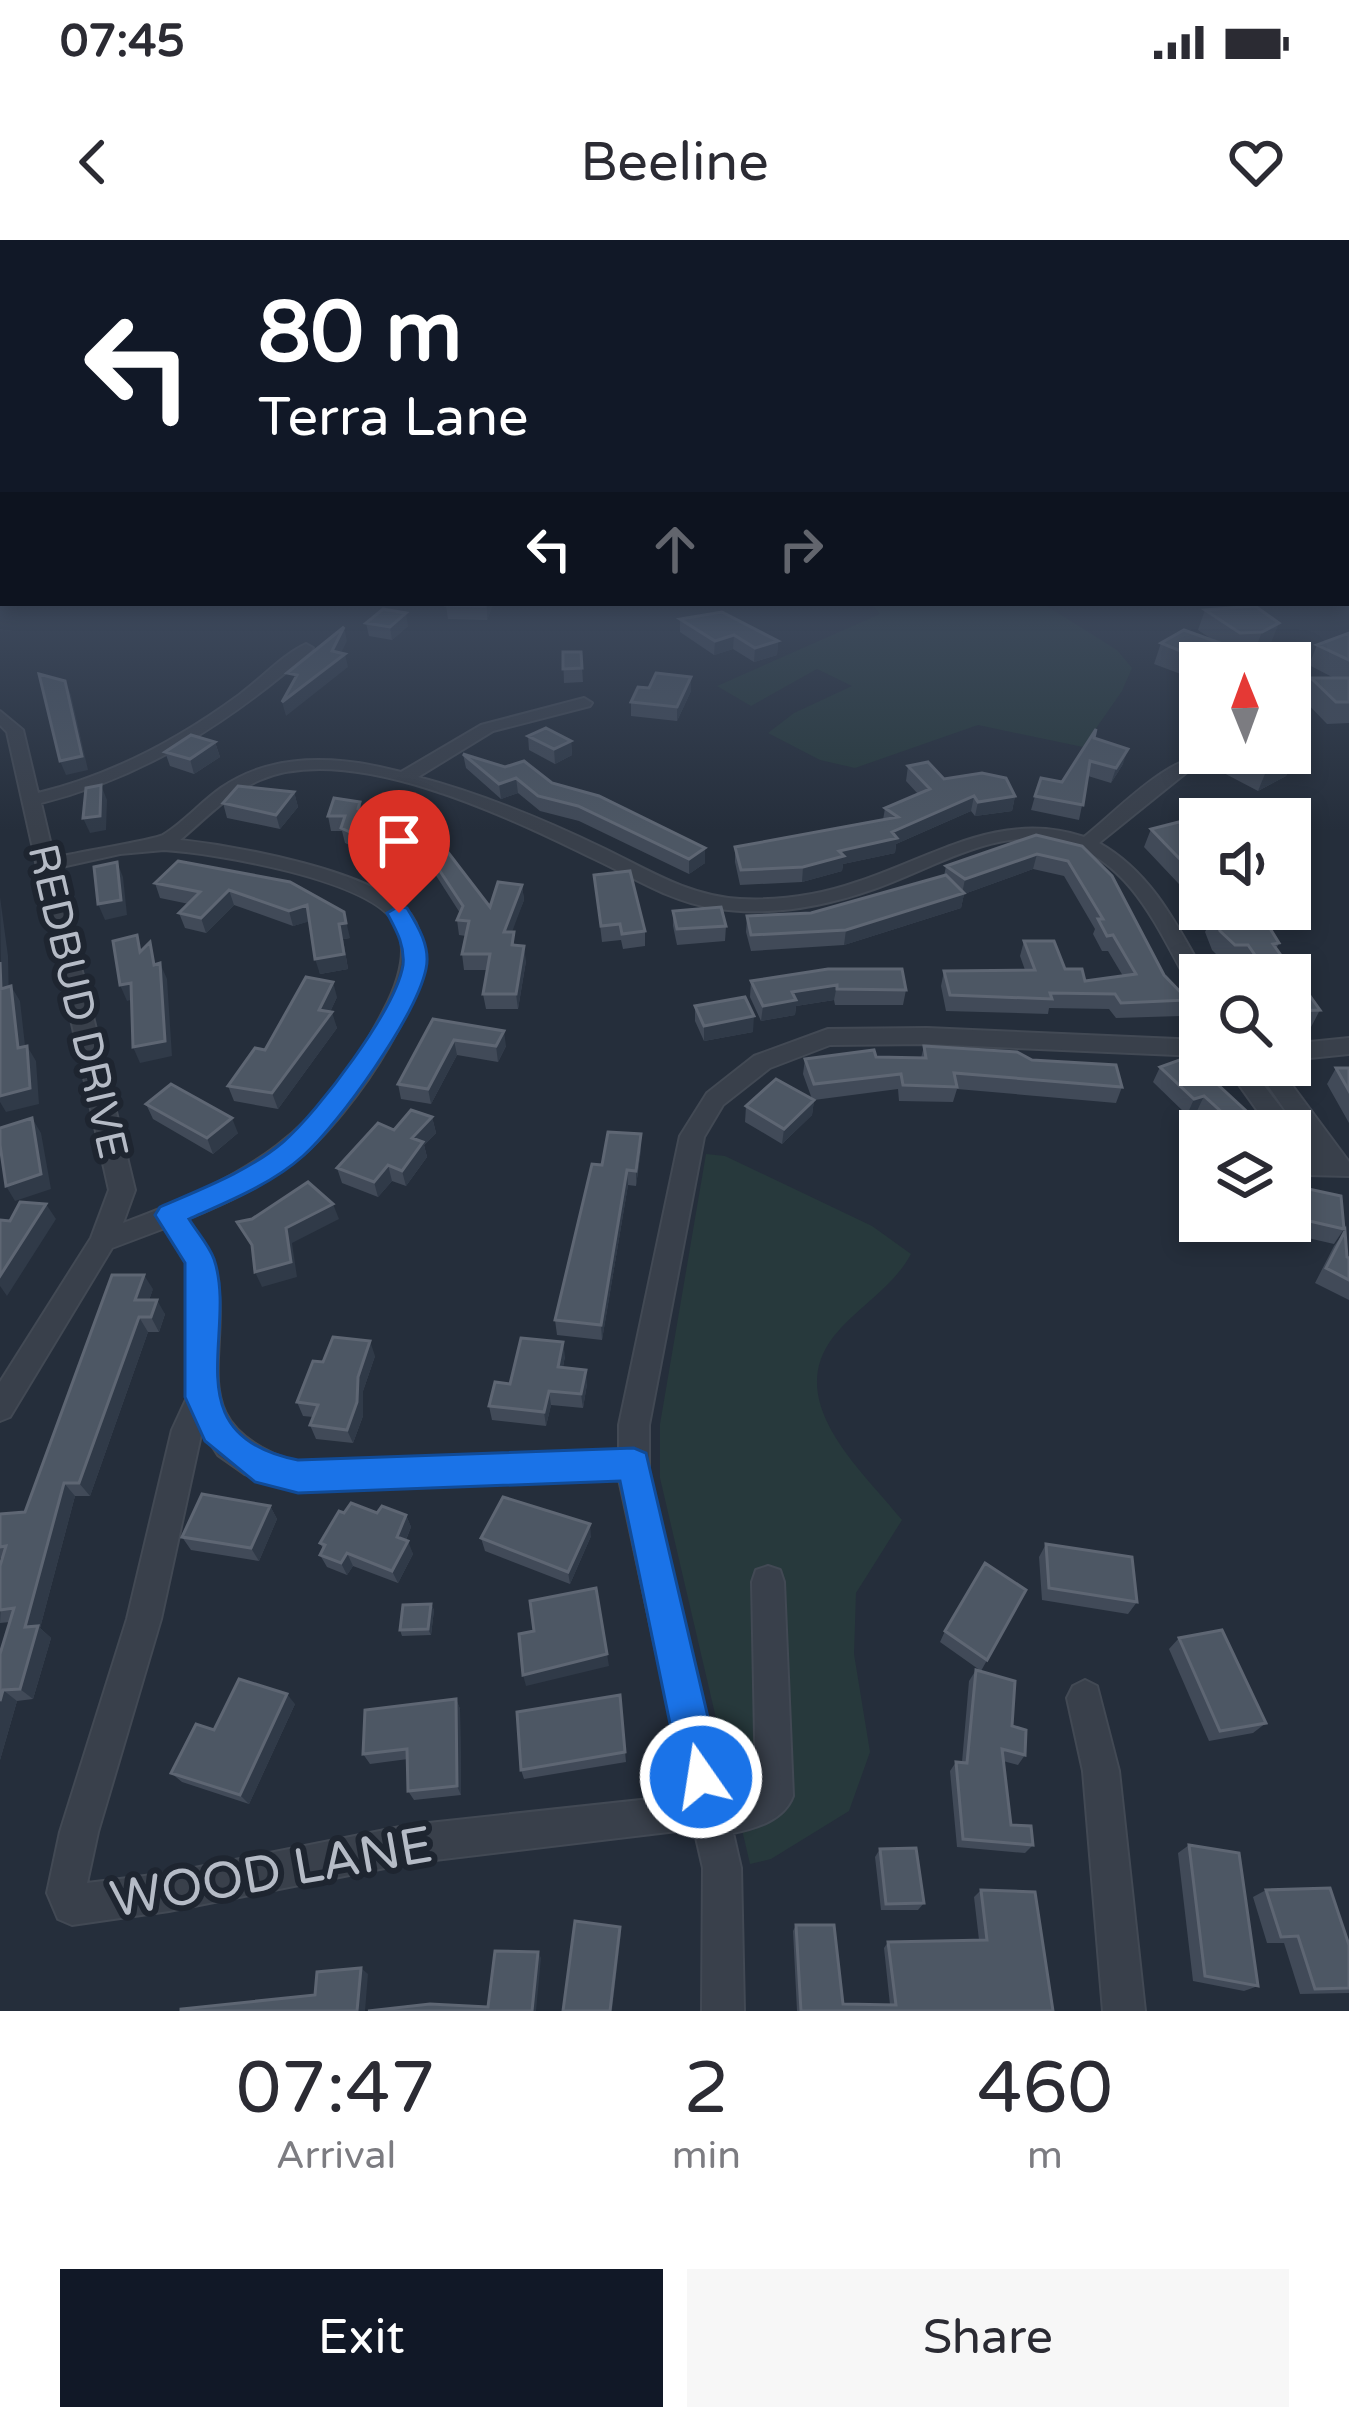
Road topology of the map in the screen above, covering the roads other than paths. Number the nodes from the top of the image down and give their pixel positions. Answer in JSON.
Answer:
{"nodes":[{"id":1,"x":288,"y":665,"type":"edge"},
{"id":2,"x":584,"y":703,"type":"dead end"},
{"id":3,"x":0,"y":716,"type":"edge"},
{"id":4,"x":1179,"y":770,"type":"edge"},
{"id":5,"x":403,"y":778,"type":"junction"},
{"id":6,"x":30,"y":800,"type":"junction"},
{"id":7,"x":163,"y":844,"type":"junction"},
{"id":8,"x":1087,"y":844,"type":"junction"},
{"id":9,"x":47,"y":866,"type":"junction"},
{"id":10,"x":1182,"y":954,"type":"edge"},
{"id":11,"x":1349,"y":1046,"type":"edge"},
{"id":12,"x":1179,"y":1047,"type":"edge"},
{"id":13,"x":1311,"y":1050,"type":"edge"},
{"id":14,"x":1252,"y":1086,"type":"edge"},
{"id":15,"x":1270,"y":1110,"type":"edge"},
{"id":16,"x":1311,"y":1129,"type":"edge"},
{"id":17,"x":1311,"y":1162,"type":"edge"},
{"id":18,"x":170,"y":1215,"type":"junction"},
{"id":19,"x":103,"y":1240,"type":"junction"},
{"id":20,"x":202,"y":1397,"type":"junction"},
{"id":21,"x":0,"y":1408,"type":"edge"},
{"id":22,"x":634,"y":1464,"type":"junction"},
{"id":23,"x":768,"y":1582,"type":"dead end"},
{"id":24,"x":1085,"y":1698,"type":"dead end"},
{"id":25,"x":711,"y":1819,"type":"junction"},
{"id":26,"x":723,"y":2011,"type":"edge"},
{"id":27,"x":1124,"y":2011,"type":"edge"}],
"edges":[{"from":1,"to":6,"type":"street"},
{"from":2,"to":5,"type":"street"},
{"from":3,"to":6,"type":"street","name":"REDBUD DRIVE"},
{"from":4,"to":8,"type":"street"},
{"from":5,"to":7,"type":"street"},
{"from":5,"to":8,"type":"street"},
{"from":6,"to":9,"type":"street","name":"REDBUD DRIVE"},
{"from":7,"to":9,"type":"street"},
{"from":7,"to":18,"type":"street"},
{"from":8,"to":10,"type":"street"},
{"from":9,"to":19,"type":"street","name":"REDBUD DRIVE"},
{"from":11,"to":13,"type":"street"},
{"from":12,"to":22,"type":"street"},
{"from":14,"to":15,"type":"street"},
{"from":16,"to":17,"type":"street"},
{"from":18,"to":19,"type":"street"},
{"from":18,"to":20,"type":"street"},
{"from":19,"to":21,"type":"street","name":"REDBUD DRIVE"},
{"from":20,"to":22,"type":"street"},
{"from":20,"to":25,"type":"street","name":"WOOD LANE"},
{"from":22,"to":25,"type":"street"},
{"from":23,"to":25,"type":"street","name":"WOOD LANE"},
{"from":24,"to":27,"type":"street"},
{"from":25,"to":26,"type":"street"}]}
